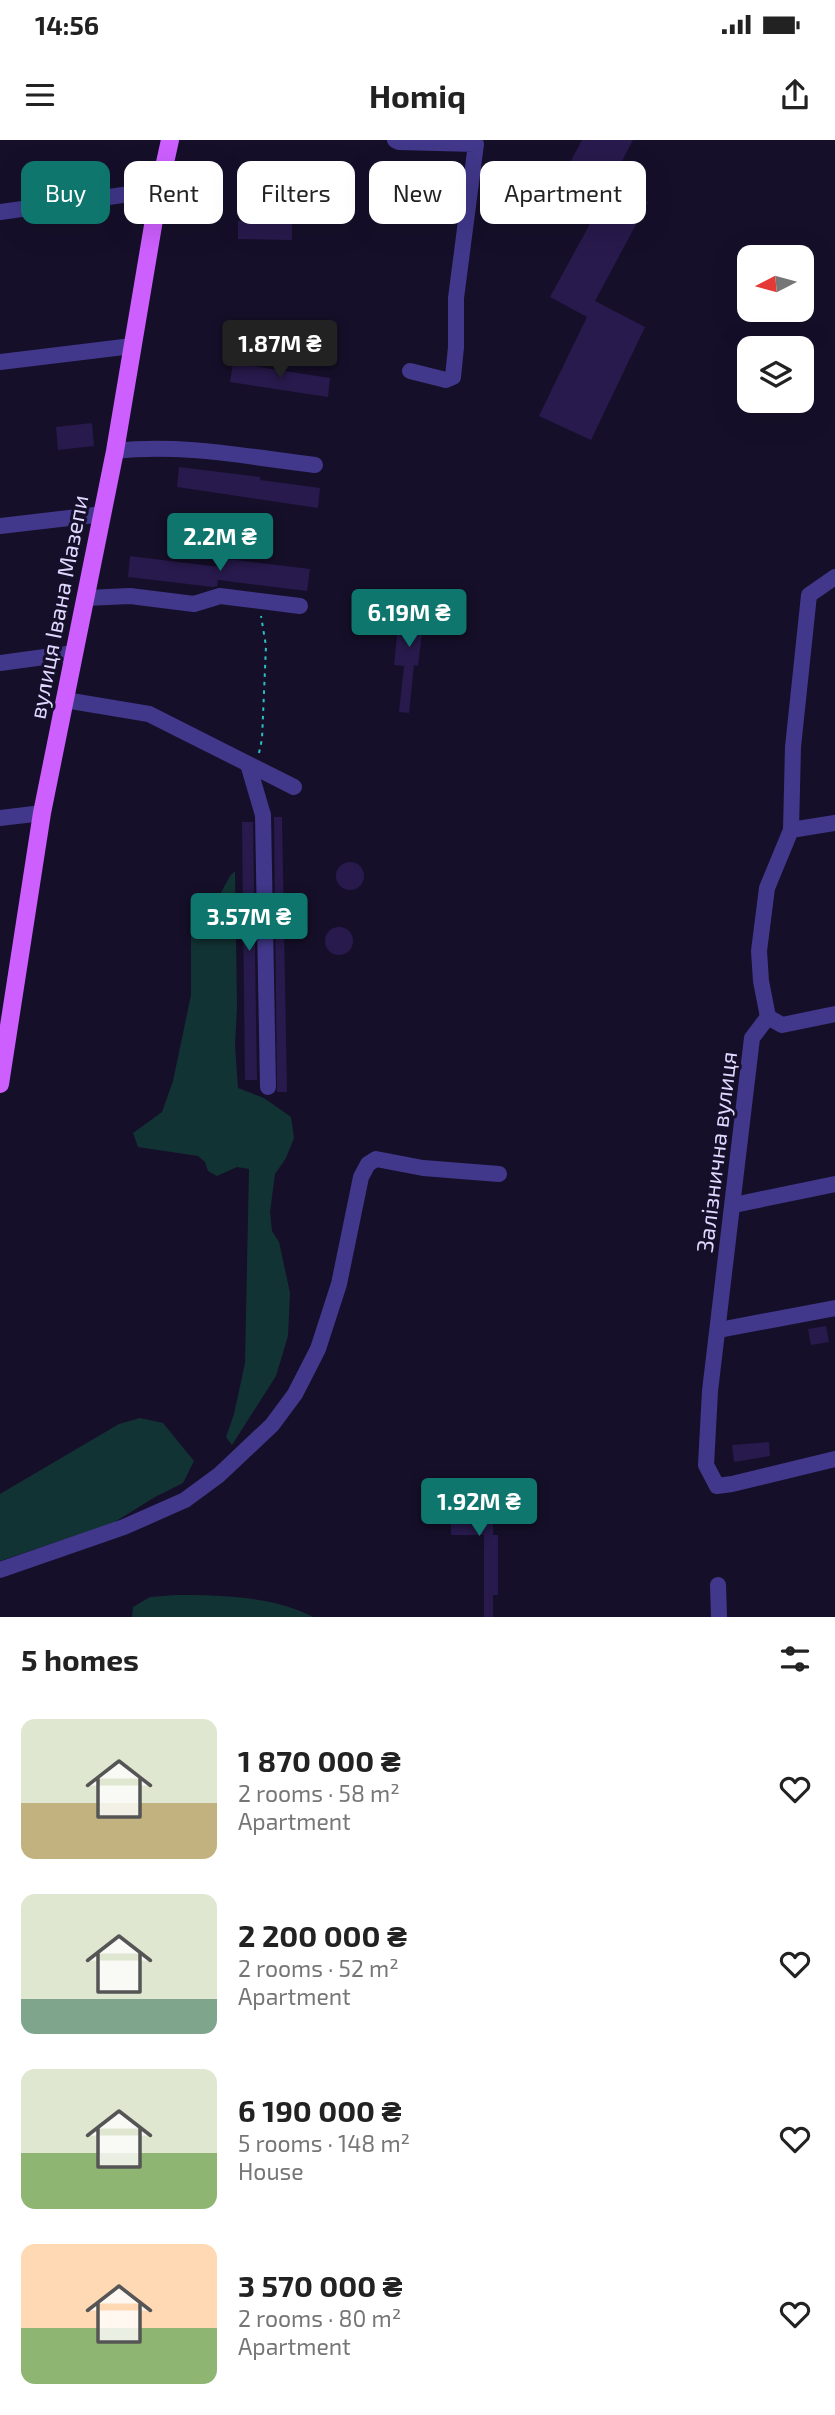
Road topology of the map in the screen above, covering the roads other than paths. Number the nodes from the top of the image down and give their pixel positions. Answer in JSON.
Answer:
{"nodes":[{"id":1,"x":170,"y":140,"type":"edge"},
{"id":2,"x":397,"y":141,"type":"edge"},
{"id":3,"x":165,"y":161,"type":"edge"},
{"id":4,"x":124,"y":195,"type":"edge"},
{"id":5,"x":0,"y":212,"type":"edge"},
{"id":6,"x":153,"y":224,"type":"edge"},
{"id":7,"x":132,"y":346,"type":"junction"},
{"id":8,"x":0,"y":362,"type":"edge"},
{"id":9,"x":410,"y":371,"type":"dead end"},
{"id":10,"x":115,"y":451,"type":"junction"},
{"id":11,"x":315,"y":465,"type":"dead end"},
{"id":12,"x":103,"y":514,"type":"junction"},
{"id":13,"x":0,"y":526,"type":"edge"},
{"id":14,"x":835,"y":577,"type":"edge"},
{"id":15,"x":86,"y":598,"type":"junction"},
{"id":16,"x":300,"y":606,"type":"dead end"},
{"id":17,"x":74,"y":653,"type":"junction"},
{"id":18,"x":0,"y":663,"type":"edge"},
{"id":19,"x":65,"y":700,"type":"junction"},
{"id":20,"x":251,"y":766,"type":"junction"},
{"id":21,"x":293,"y":787,"type":"dead end"},
{"id":22,"x":42,"y":813,"type":"junction"},
{"id":23,"x":0,"y":818,"type":"edge"},
{"id":24,"x":835,"y":823,"type":"edge"},
{"id":25,"x":791,"y":830,"type":"junction"},
{"id":26,"x":835,"y":1014,"type":"edge"},
{"id":27,"x":768,"y":1017,"type":"junction"},
{"id":28,"x":0,"y":1084,"type":"edge"},
{"id":29,"x":268,"y":1087,"type":"dead end"},
{"id":30,"x":499,"y":1174,"type":"dead end"},
{"id":31,"x":835,"y":1184,"type":"edge"},
{"id":32,"x":734,"y":1205,"type":"junction"},
{"id":33,"x":835,"y":1308,"type":"edge"},
{"id":34,"x":719,"y":1330,"type":"junction"},
{"id":35,"x":835,"y":1459,"type":"edge"},
{"id":36,"x":0,"y":1570,"type":"edge"},
{"id":37,"x":718,"y":1585,"type":"dead end"},
{"id":38,"x":719,"y":1617,"type":"edge"}],
"edges":[{"from":1,"to":3,"type":"main road","name":"вулиця Івана Мазепи"},
{"from":2,"to":9,"type":"street"},
{"from":4,"to":5,"type":"street"},
{"from":6,"to":7,"type":"main road","name":"вулиця Івана Мазепи"},
{"from":7,"to":8,"type":"street"},
{"from":7,"to":10,"type":"main road","name":"вулиця Івана Мазепи"},
{"from":10,"to":11,"type":"street"},
{"from":10,"to":12,"type":"main road","name":"вулиця Івана Мазепи"},
{"from":12,"to":13,"type":"street"},
{"from":12,"to":15,"type":"main road","name":"вулиця Івана Мазепи"},
{"from":14,"to":25,"type":"street"},
{"from":15,"to":16,"type":"street"},
{"from":15,"to":17,"type":"main road","name":"вулиця Івана Мазепи"},
{"from":17,"to":18,"type":"street"},
{"from":17,"to":19,"type":"main road","name":"вулиця Івана Мазепи"},
{"from":19,"to":20,"type":"street"},
{"from":19,"to":22,"type":"main road","name":"вулиця Івана Мазепи"},
{"from":20,"to":21,"type":"street"},
{"from":20,"to":29,"type":"street"},
{"from":22,"to":23,"type":"street"},
{"from":22,"to":28,"type":"main road","name":"вулиця Івана Мазепи"},
{"from":24,"to":25,"type":"street"},
{"from":25,"to":27,"type":"street"},
{"from":26,"to":27,"type":"street"},
{"from":27,"to":32,"type":"street","name":"Залізнична вулиця"},
{"from":30,"to":36,"type":"street"},
{"from":31,"to":32,"type":"street"},
{"from":32,"to":34,"type":"street","name":"Залізнична вулиця"},
{"from":33,"to":34,"type":"street"},
{"from":34,"to":35,"type":"street","name":"Залізнична вулиця"},
{"from":37,"to":38,"type":"street"}]}
